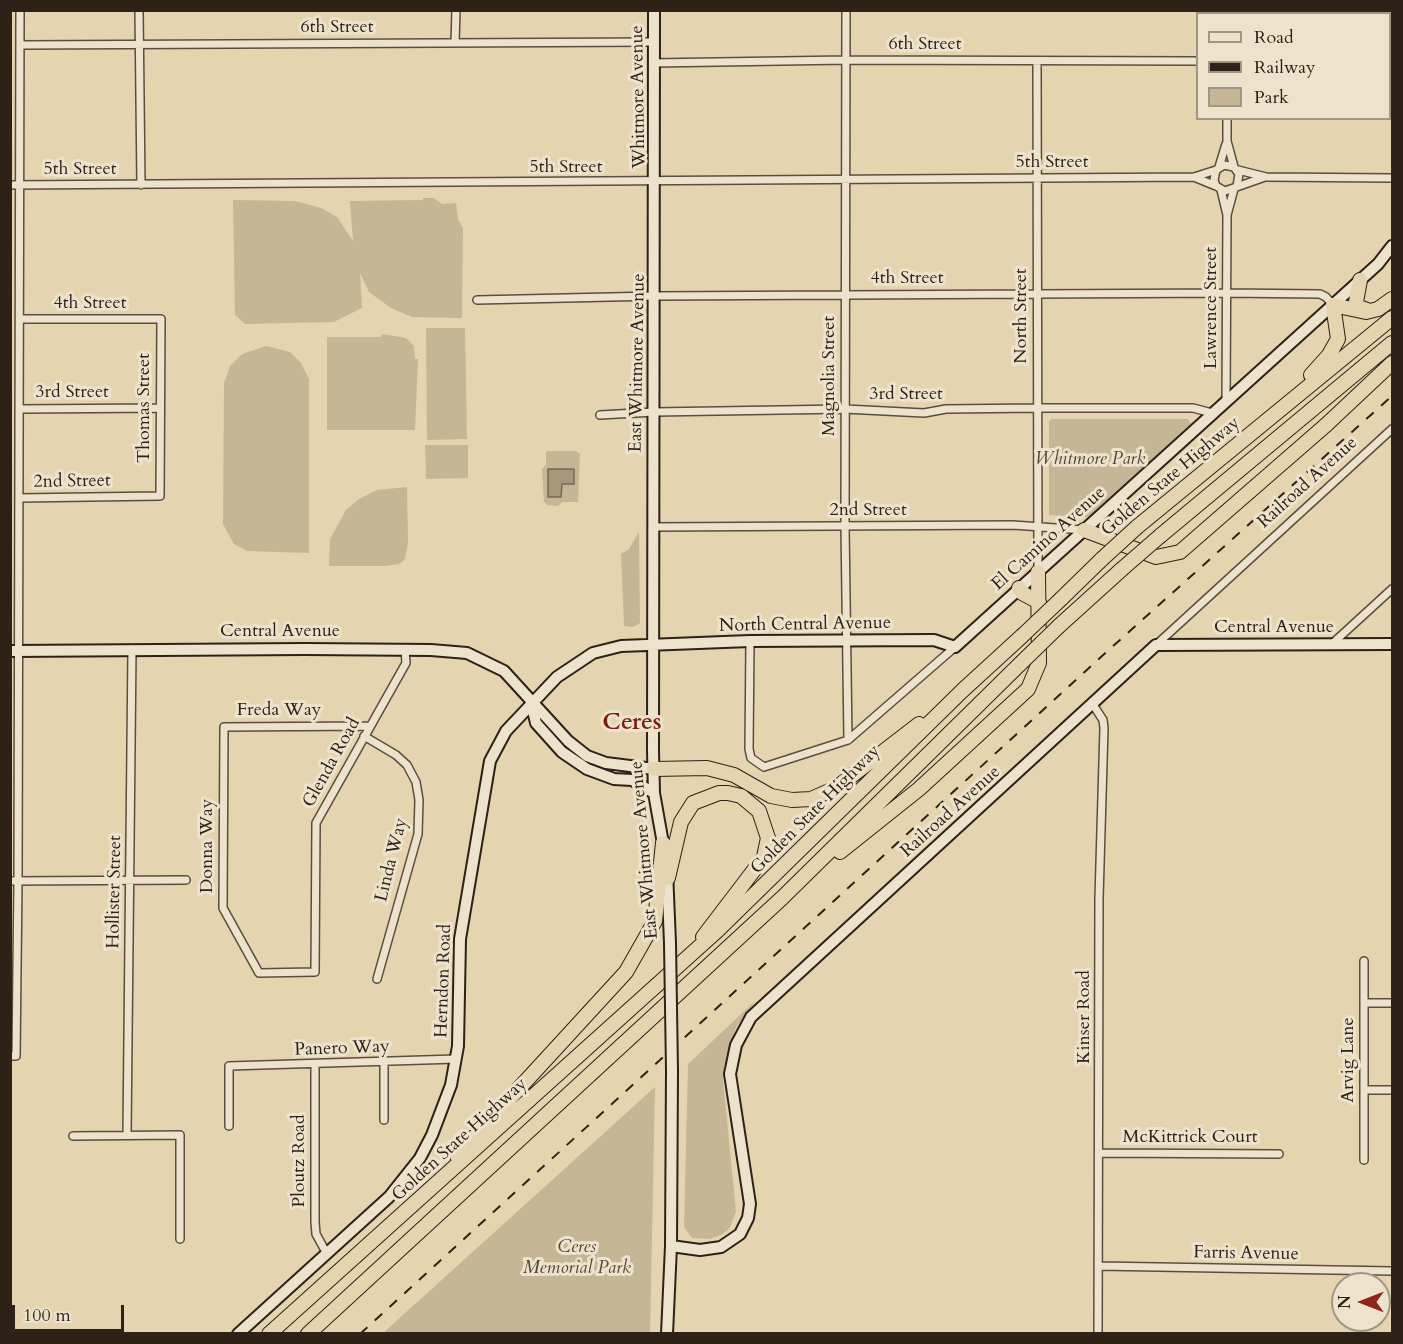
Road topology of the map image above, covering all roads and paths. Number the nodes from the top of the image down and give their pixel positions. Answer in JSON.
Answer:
{"nodes":[{"id":1,"x":20,"y":10,"type":"edge"},
{"id":2,"x":139,"y":10,"type":"edge"},
{"id":3,"x":456,"y":10,"type":"edge"},
{"id":4,"x":654,"y":10,"type":"edge"},
{"id":5,"x":846,"y":10,"type":"edge"},
{"id":6,"x":654,"y":42,"type":"junction"},
{"id":7,"x":455,"y":43,"type":"junction"},
{"id":8,"x":20,"y":45,"type":"junction"},
{"id":9,"x":139,"y":45,"type":"junction"},
{"id":10,"x":846,"y":60,"type":"junction"},
{"id":11,"x":1037,"y":61,"type":"junction"},
{"id":12,"x":1196,"y":61,"type":"edge"},
{"id":13,"x":653,"y":63,"type":"junction"},
{"id":14,"x":10,"y":77,"type":"edge"},
{"id":15,"x":20,"y":77,"type":"junction"},
{"id":16,"x":1227,"y":120,"type":"edge"},
{"id":17,"x":1227,"y":141,"type":"junction"},
{"id":18,"x":1236,"y":168,"type":"junction"},
{"id":19,"x":1218,"y":169,"type":"junction"},
{"id":20,"x":1194,"y":177,"type":"junction"},
{"id":21,"x":1266,"y":177,"type":"junction"},
{"id":22,"x":1037,"y":178,"type":"junction"},
{"id":23,"x":1392,"y":178,"type":"edge"},
{"id":24,"x":846,"y":180,"type":"junction"},
{"id":25,"x":656,"y":183,"type":"junction"},
{"id":26,"x":10,"y":185,"type":"edge"},
{"id":27,"x":20,"y":185,"type":"junction"},
{"id":28,"x":141,"y":185,"type":"junction"},
{"id":29,"x":1219,"y":188,"type":"junction"},
{"id":30,"x":1235,"y":188,"type":"junction"},
{"id":31,"x":1227,"y":215,"type":"junction"},
{"id":32,"x":1392,"y":246,"type":"edge"},
{"id":33,"x":1360,"y":280,"type":"junction"},
{"id":34,"x":1227,"y":293,"type":"junction"},
{"id":35,"x":1036,"y":294,"type":"junction"},
{"id":36,"x":845,"y":295,"type":"junction"},
{"id":37,"x":655,"y":296,"type":"junction"},
{"id":38,"x":1392,"y":299,"type":"edge"},
{"id":39,"x":477,"y":300,"type":"dead end"},
{"id":40,"x":1333,"y":304,"type":"junction"},
{"id":41,"x":1370,"y":311,"type":"junction"},
{"id":42,"x":1392,"y":318,"type":"edge"},
{"id":43,"x":20,"y":319,"type":"junction"},
{"id":44,"x":160,"y":319,"type":"joint"},
{"id":45,"x":1392,"y":343,"type":"edge"},
{"id":46,"x":1392,"y":363,"type":"edge"},
{"id":47,"x":1226,"y":401,"type":"junction"},
{"id":48,"x":160,"y":408,"type":"junction"},
{"id":49,"x":1037,"y":408,"type":"junction"},
{"id":50,"x":19,"y":409,"type":"junction"},
{"id":51,"x":845,"y":409,"type":"junction"},
{"id":52,"x":654,"y":412,"type":"junction"},
{"id":53,"x":1212,"y":413,"type":"junction"},
{"id":54,"x":600,"y":415,"type":"dead end"},
{"id":55,"x":1256,"y":429,"type":"junction"},
{"id":56,"x":1392,"y":429,"type":"edge"},
{"id":57,"x":160,"y":496,"type":"joint"},
{"id":58,"x":19,"y":498,"type":"junction"},
{"id":59,"x":845,"y":526,"type":"junction"},
{"id":60,"x":1038,"y":526,"type":"junction"},
{"id":61,"x":653,"y":527,"type":"junction"},
{"id":62,"x":1084,"y":530,"type":"junction"},
{"id":63,"x":10,"y":538,"type":"edge"},
{"id":64,"x":19,"y":538,"type":"junction"},
{"id":65,"x":1038,"y":572,"type":"junction"},
{"id":66,"x":1019,"y":588,"type":"junction"},
{"id":67,"x":1392,"y":589,"type":"edge"},
{"id":68,"x":1039,"y":602,"type":"junction"},
{"id":69,"x":846,"y":640,"type":"junction"},
{"id":70,"x":750,"y":641,"type":"junction"},
{"id":71,"x":654,"y":644,"type":"junction"},
{"id":72,"x":1392,"y":644,"type":"edge"},
{"id":73,"x":1156,"y":645,"type":"junction"},
{"id":74,"x":1331,"y":645,"type":"junction"},
{"id":75,"x":955,"y":647,"type":"junction"},
{"id":76,"x":132,"y":649,"type":"junction"},
{"id":77,"x":405,"y":650,"type":"junction"},
{"id":78,"x":15,"y":651,"type":"edge"},
{"id":79,"x":963,"y":690,"type":"junction"},
{"id":80,"x":531,"y":702,"type":"junction"},
{"id":81,"x":1092,"y":703,"type":"junction"},
{"id":82,"x":369,"y":726,"type":"junction"},
{"id":83,"x":224,"y":727,"type":"joint"},
{"id":84,"x":364,"y":736,"type":"junction"},
{"id":85,"x":848,"y":740,"type":"junction"},
{"id":86,"x":654,"y":769,"type":"junction"},
{"id":87,"x":654,"y":793,"type":"junction"},
{"id":88,"x":663,"y":843,"type":"junction"},
{"id":89,"x":668,"y":878,"type":"junction"},
{"id":90,"x":130,"y":880,"type":"junction"},
{"id":91,"x":186,"y":880,"type":"dead end"},
{"id":92,"x":14,"y":881,"type":"edge"},
{"id":93,"x":782,"y":898,"type":"junction"},
{"id":94,"x":692,"y":954,"type":"junction"},
{"id":95,"x":1364,"y":961,"type":"dead end"},
{"id":96,"x":315,"y":972,"type":"joint"},
{"id":97,"x":377,"y":979,"type":"dead end"},
{"id":98,"x":1392,"y":1003,"type":"edge"},
{"id":99,"x":1364,"y":1004,"type":"junction"},
{"id":100,"x":13,"y":1056,"type":"edge"},
{"id":101,"x":456,"y":1059,"type":"junction"},
{"id":102,"x":384,"y":1063,"type":"junction"},
{"id":103,"x":315,"y":1065,"type":"junction"},
{"id":104,"x":1364,"y":1090,"type":"junction"},
{"id":105,"x":1392,"y":1090,"type":"edge"},
{"id":106,"x":384,"y":1120,"type":"dead end"},
{"id":107,"x":229,"y":1126,"type":"dead end"},
{"id":108,"x":127,"y":1135,"type":"junction"},
{"id":109,"x":73,"y":1136,"type":"dead end"},
{"id":110,"x":1100,"y":1153,"type":"junction"},
{"id":111,"x":1279,"y":1154,"type":"dead end"},
{"id":112,"x":1364,"y":1160,"type":"dead end"},
{"id":113,"x":405,"y":1213,"type":"junction"},
{"id":114,"x":180,"y":1239,"type":"dead end"},
{"id":115,"x":671,"y":1246,"type":"junction"},
{"id":116,"x":327,"y":1254,"type":"junction"},
{"id":117,"x":1099,"y":1266,"type":"junction"},
{"id":118,"x":1392,"y":1271,"type":"edge"},
{"id":119,"x":238,"y":1334,"type":"edge"},
{"id":120,"x":269,"y":1334,"type":"edge"},
{"id":121,"x":308,"y":1334,"type":"edge"},
{"id":122,"x":667,"y":1334,"type":"edge"},
{"id":123,"x":1098,"y":1334,"type":"edge"}],
"edges":[{"from":1,"to":8,"type":"street"},
{"from":2,"to":9,"type":"street"},
{"from":3,"to":7,"type":"street"},
{"from":4,"to":6,"type":"street","name":"Whitmore Avenue"},
{"from":5,"to":10,"type":"street","name":"Magnolia Street"},
{"from":6,"to":7,"type":"street","name":"6th Street"},
{"from":6,"to":13,"type":"street","name":"Whitmore Avenue"},
{"from":7,"to":9,"type":"street","name":"6th Street"},
{"from":8,"to":9,"type":"street","name":"6th Street"},
{"from":8,"to":15,"type":"street"},
{"from":9,"to":28,"type":"street"},
{"from":10,"to":11,"type":"street","name":"6th Street"},
{"from":10,"to":13,"type":"street","name":"6th Street"},
{"from":10,"to":24,"type":"street","name":"Magnolia Street"},
{"from":11,"to":12,"type":"street","name":"6th Street"},
{"from":11,"to":22,"type":"street","name":"North Street"},
{"from":13,"to":25,"type":"street","name":"Whitmore Avenue"},
{"from":14,"to":15,"type":"street"},
{"from":15,"to":27,"type":"street"},
{"from":16,"to":17,"type":"street"},
{"from":17,"to":18,"type":"street"},
{"from":17,"to":19,"type":"street"},
{"from":18,"to":19,"type":"street"},
{"from":18,"to":21,"type":"street"},
{"from":18,"to":30,"type":"street"},
{"from":19,"to":20,"type":"street","name":"5th Street"},
{"from":19,"to":29,"type":"street"},
{"from":20,"to":22,"type":"street","name":"5th Street"},
{"from":20,"to":29,"type":"street","name":"5th Street"},
{"from":21,"to":23,"type":"street"},
{"from":21,"to":30,"type":"street"},
{"from":22,"to":24,"type":"street","name":"5th Street"},
{"from":22,"to":35,"type":"street","name":"North Street"},
{"from":24,"to":25,"type":"street","name":"5th Street"},
{"from":24,"to":36,"type":"street","name":"Magnolia Street"},
{"from":25,"to":28,"type":"street","name":"5th Street"},
{"from":25,"to":37,"type":"street","name":"East Whitmore Avenue"},
{"from":26,"to":27,"type":"street","name":"5th Street"},
{"from":27,"to":28,"type":"street","name":"5th Street"},
{"from":27,"to":43,"type":"street"},
{"from":29,"to":30,"type":"street"},
{"from":29,"to":31,"type":"street","name":"Lawrence Street"},
{"from":30,"to":31,"type":"street","name":"Lawrence Street"},
{"from":31,"to":34,"type":"street","name":"Lawrence Street"},
{"from":32,"to":33,"type":"street","name":"El Camino Avenue"},
{"from":33,"to":40,"type":"street","name":"El Camino Avenue"},
{"from":33,"to":41,"type":"highway"},
{"from":34,"to":35,"type":"street","name":"4th Street"},
{"from":34,"to":40,"type":"street","name":"4th Street"},
{"from":34,"to":47,"type":"street","name":"Lawrence Street"},
{"from":35,"to":36,"type":"street","name":"4th Street"},
{"from":35,"to":49,"type":"street","name":"North Street"},
{"from":36,"to":37,"type":"street","name":"4th Street"},
{"from":36,"to":51,"type":"street","name":"Magnolia Street"},
{"from":37,"to":39,"type":"street","name":"4th Street"},
{"from":37,"to":52,"type":"street","name":"East Whitmore Avenue"},
{"from":38,"to":41,"type":"highway"},
{"from":40,"to":41,"type":"highway"},
{"from":40,"to":47,"type":"street","name":"El Camino Avenue"},
{"from":40,"to":55,"type":"highway"},
{"from":42,"to":55,"type":"highway","name":"Golden State Highway"},
{"from":43,"to":44,"type":"street","name":"4th Street"},
{"from":43,"to":50,"type":"street"},
{"from":44,"to":48,"type":"street","name":"Thomas Street"},
{"from":45,"to":93,"type":"highway","name":"Golden State Highway","bridge":true},
{"from":46,"to":62,"type":"highway"},
{"from":47,"to":53,"type":"street","name":"El Camino Avenue"},
{"from":48,"to":50,"type":"street","name":"3rd Street"},
{"from":48,"to":57,"type":"street","name":"Thomas Street"},
{"from":49,"to":51,"type":"street","name":"3rd Street"},
{"from":49,"to":53,"type":"street","name":"3rd Street"},
{"from":49,"to":60,"type":"street","name":"North Street"},
{"from":50,"to":58,"type":"street"},
{"from":51,"to":52,"type":"street","name":"3rd Street"},
{"from":51,"to":59,"type":"street","name":"Magnolia Street"},
{"from":52,"to":54,"type":"street","name":"3rd Street"},
{"from":52,"to":61,"type":"street","name":"East Whitmore Avenue"},
{"from":53,"to":62,"type":"street","name":"El Camino Avenue"},
{"from":55,"to":79,"type":"highway","name":"Golden State Highway","bridge":true},
{"from":56,"to":73,"type":"street","name":"Railroad Avenue"},
{"from":57,"to":58,"type":"street","name":"2nd Street"},
{"from":58,"to":64,"type":"street"},
{"from":59,"to":60,"type":"street","name":"2nd Street"},
{"from":59,"to":61,"type":"street","name":"2nd Street"},
{"from":59,"to":69,"type":"street","name":"Magnolia Street"},
{"from":60,"to":62,"type":"street","name":"2nd Street"},
{"from":60,"to":65,"type":"street","name":"North Street"},
{"from":61,"to":71,"type":"street","name":"East Whitmore Avenue"},
{"from":62,"to":65,"type":"street","name":"El Camino Avenue"},
{"from":63,"to":64,"type":"street"},
{"from":64,"to":78,"type":"street"},
{"from":65,"to":66,"type":"street","name":"El Camino Avenue"},
{"from":65,"to":68,"type":"highway"},
{"from":66,"to":68,"type":"highway"},
{"from":66,"to":75,"type":"street","name":"El Camino Avenue"},
{"from":67,"to":74,"type":"street"},
{"from":68,"to":93,"type":"highway"},
{"from":69,"to":70,"type":"street","name":"North Central Avenue"},
{"from":69,"to":75,"type":"street","name":"North Central Avenue"},
{"from":69,"to":85,"type":"street","name":"Magnolia Street"},
{"from":70,"to":71,"type":"street","name":"North Central Avenue"},
{"from":70,"to":85,"type":"street","name":"El Camino Avenue"},
{"from":71,"to":80,"type":"street","name":"Herndon Road"},
{"from":71,"to":86,"type":"street","name":"East Whitmore Avenue"},
{"from":72,"to":74,"type":"street","name":"Central Avenue"},
{"from":73,"to":74,"type":"street","name":"Central Avenue"},
{"from":73,"to":81,"type":"street","name":"Railroad Avenue"},
{"from":75,"to":85,"type":"street","name":"El Camino Avenue"},
{"from":76,"to":77,"type":"street","name":"Central Avenue"},
{"from":76,"to":78,"type":"street","name":"Central Avenue"},
{"from":76,"to":90,"type":"street","name":"Hollister Street"},
{"from":77,"to":80,"type":"street","name":"Central Avenue"},
{"from":77,"to":82,"type":"street","name":"Glenda Road"},
{"from":78,"to":92,"type":"street"},
{"from":79,"to":86,"type":"highway"},
{"from":79,"to":94,"type":"highway","name":"Golden State Highway"},
{"from":80,"to":86,"type":"street"},
{"from":80,"to":87,"type":"street"},
{"from":80,"to":101,"type":"street","name":"Herndon Road"},
{"from":81,"to":110,"type":"street","name":"Kinser Road"},
{"from":81,"to":115,"type":"street","name":"Railroad Avenue"},
{"from":82,"to":83,"type":"street","name":"Freda Way"},
{"from":82,"to":84,"type":"street","name":"Glenda Road"},
{"from":83,"to":96,"type":"street","name":"Donna Way"},
{"from":84,"to":96,"type":"street","name":"Glenda Road"},
{"from":84,"to":97,"type":"street","name":"Linda Way"},
{"from":86,"to":87,"type":"street","name":"East Whitmore Avenue"},
{"from":87,"to":88,"type":"street","name":"East Whitmore Avenue"},
{"from":88,"to":89,"type":"street","name":"East Whitmore Avenue"},
{"from":88,"to":113,"type":"highway"},
{"from":89,"to":94,"type":"highway"},
{"from":89,"to":115,"type":"street","name":"East Whitmore Avenue","bridge":true},
{"from":90,"to":91,"type":"street"},
{"from":90,"to":92,"type":"street"},
{"from":90,"to":108,"type":"street","name":"Hollister Street"},
{"from":92,"to":100,"type":"street"},
{"from":93,"to":121,"type":"highway","name":"Golden State Highway"},
{"from":94,"to":113,"type":"highway","name":"Golden State Highway"},
{"from":95,"to":99,"type":"street","name":"Arvig Lane"},
{"from":98,"to":99,"type":"street"},
{"from":99,"to":104,"type":"street","name":"Arvig Lane"},
{"from":101,"to":102,"type":"street","name":"Panero Way"},
{"from":101,"to":116,"type":"street","name":"Herndon Road"},
{"from":102,"to":103,"type":"street","name":"Panero Way"},
{"from":102,"to":106,"type":"street"},
{"from":103,"to":107,"type":"street","name":"Panero Way"},
{"from":103,"to":116,"type":"street","name":"Ploutz Road"},
{"from":104,"to":105,"type":"street"},
{"from":104,"to":112,"type":"street","name":"Arvig Lane"},
{"from":108,"to":109,"type":"street"},
{"from":108,"to":114,"type":"street"},
{"from":110,"to":111,"type":"street","name":"McKittrick Court"},
{"from":110,"to":117,"type":"street","name":"Kinser Road"},
{"from":113,"to":120,"type":"highway","name":"Golden State Highway"},
{"from":115,"to":122,"type":"street","name":"East Whitmore Avenue"},
{"from":116,"to":119,"type":"street","name":"Herndon Road"},
{"from":117,"to":118,"type":"street","name":"Farris Avenue"},
{"from":117,"to":123,"type":"street","name":"Kinser Road"}]}
